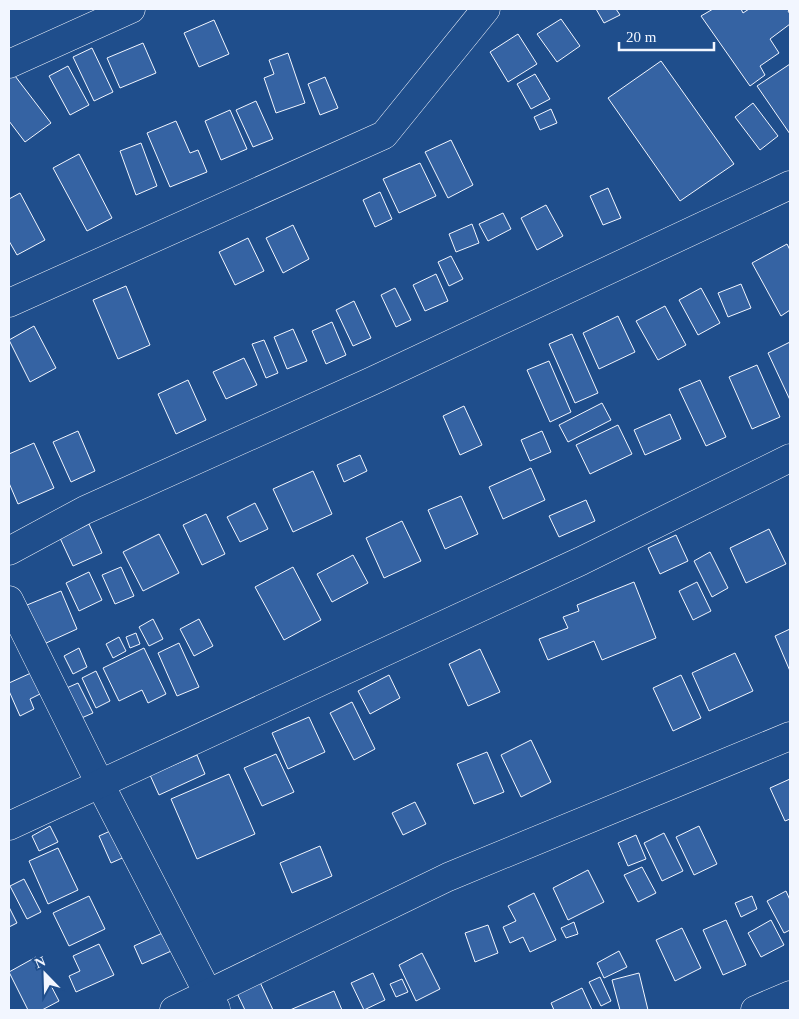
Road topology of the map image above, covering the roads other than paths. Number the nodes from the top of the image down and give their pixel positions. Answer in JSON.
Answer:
{"nodes":[{"id":1,"x":131,"y":9,"type":"edge"},
{"id":2,"x":486,"y":9,"type":"edge"},
{"id":3,"x":9,"y":64,"type":"edge"},
{"id":4,"x":790,"y":184,"type":"edge"},
{"id":5,"x":9,"y":303,"type":"edge"},
{"id":6,"x":790,"y":458,"type":"edge"},
{"id":7,"x":9,"y":551,"type":"edge"},
{"id":8,"x":9,"y":600,"type":"edge"},
{"id":9,"x":790,"y":736,"type":"edge"},
{"id":10,"x":100,"y":784,"type":"junction"},
{"id":11,"x":9,"y":826,"type":"edge"},
{"id":12,"x":790,"y":995,"type":"edge"},
{"id":13,"x":213,"y":1002,"type":"edge"},
{"id":14,"x":174,"y":1010,"type":"edge"},
{"id":15,"x":755,"y":1010,"type":"edge"}],
"edges":[{"from":1,"to":3,"type":"street"},
{"from":2,"to":5,"type":"street"},
{"from":4,"to":7,"type":"street"},
{"from":6,"to":10,"type":"street"},
{"from":8,"to":10,"type":"street"},
{"from":9,"to":13,"type":"street"},
{"from":10,"to":11,"type":"street"},
{"from":10,"to":13,"type":"street"},
{"from":12,"to":15,"type":"street"},
{"from":13,"to":14,"type":"street"}]}
